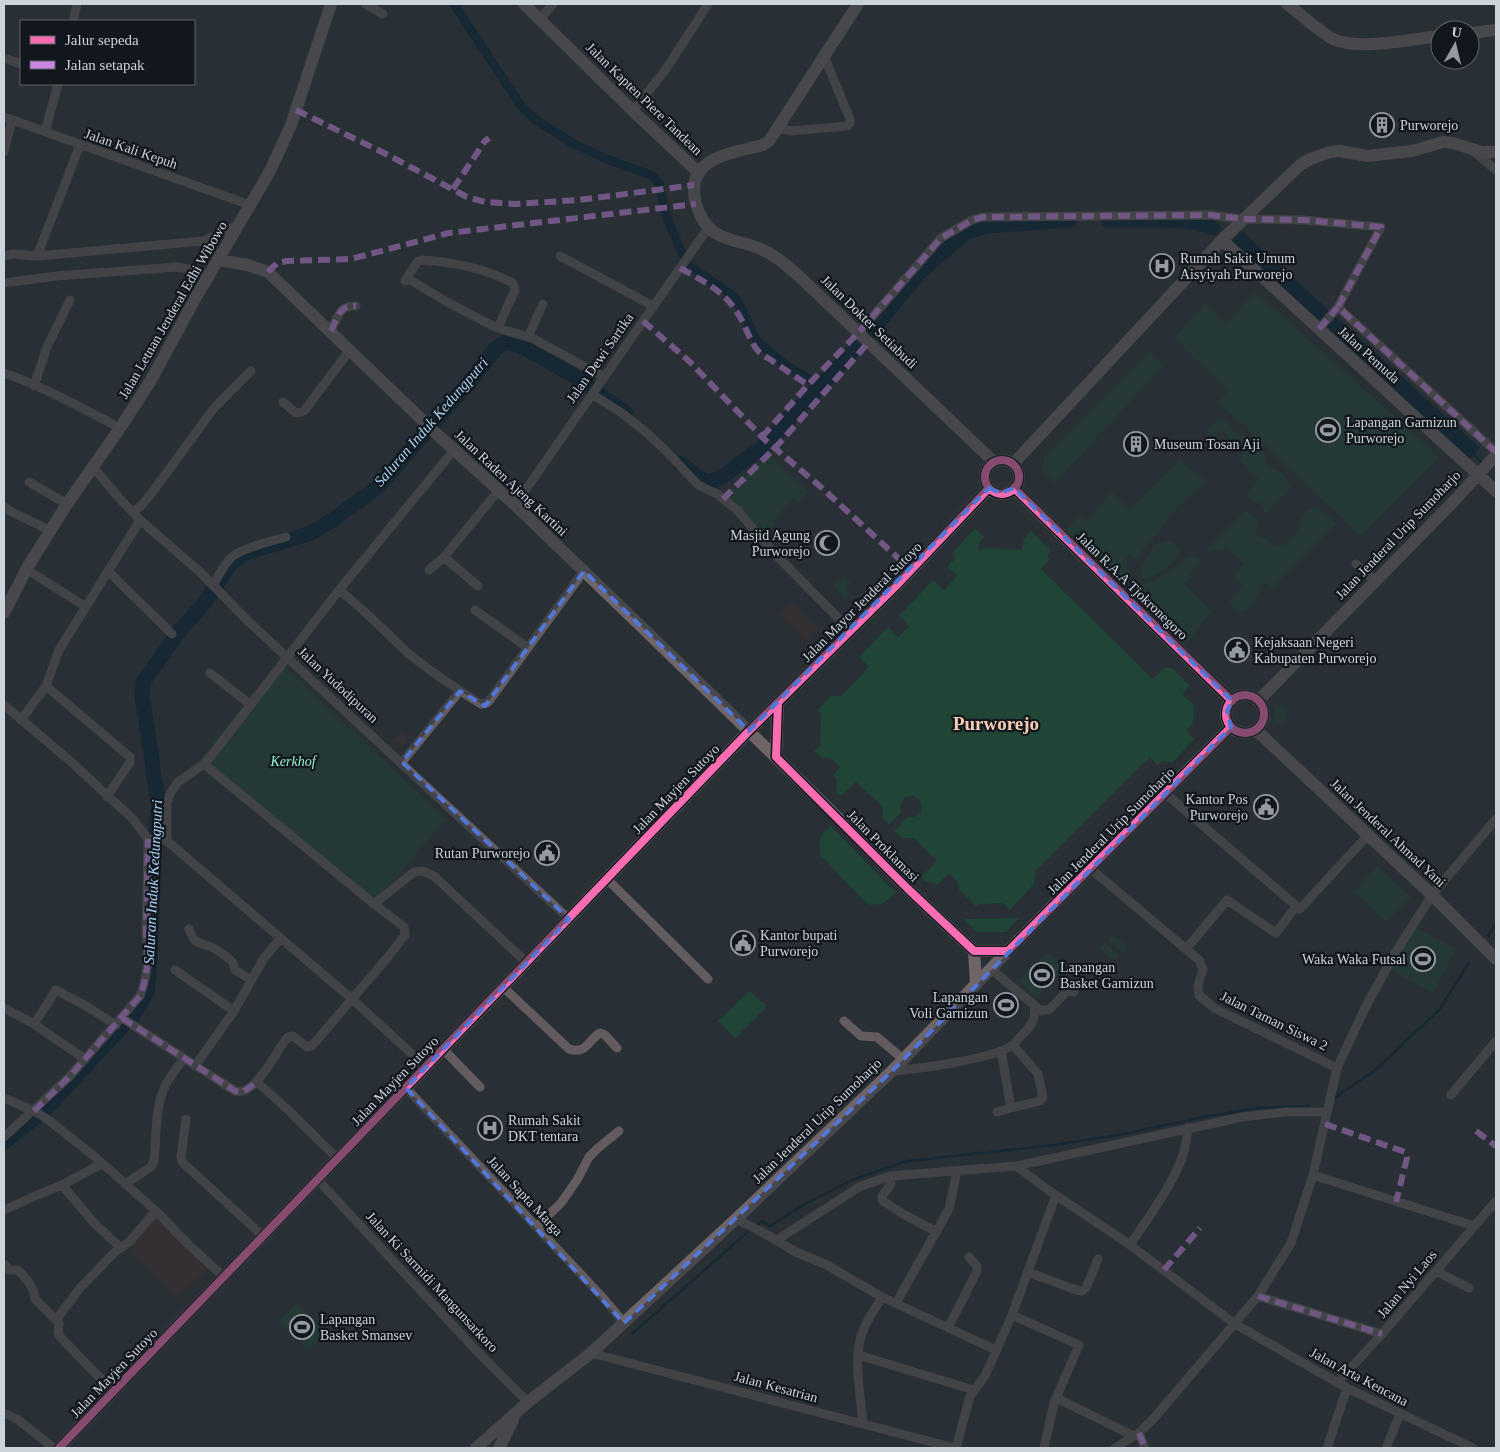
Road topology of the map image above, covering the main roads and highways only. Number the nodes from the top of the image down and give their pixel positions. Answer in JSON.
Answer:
{"nodes":[{"id":1,"x":331,"y":4,"type":"edge"},
{"id":2,"x":524,"y":4,"type":"edge"},
{"id":3,"x":858,"y":4,"type":"edge"},
{"id":4,"x":1287,"y":4,"type":"edge"},
{"id":5,"x":1496,"y":30,"type":"edge"},
{"id":6,"x":1480,"y":32,"type":"edge"},
{"id":7,"x":1430,"y":37,"type":"edge"},
{"id":8,"x":1496,"y":152,"type":"edge"},
{"id":9,"x":698,"y":172,"type":"junction"},
{"id":10,"x":1224,"y":238,"type":"junction"},
{"id":11,"x":218,"y":260,"type":"junction"},
{"id":12,"x":1496,"y":453,"type":"edge"},
{"id":13,"x":994,"y":462,"type":"junction"},
{"id":14,"x":1013,"y":464,"type":"junction"},
{"id":15,"x":1479,"y":473,"type":"junction"},
{"id":16,"x":990,"y":488,"type":"junction"},
{"id":17,"x":1014,"y":488,"type":"junction"},
{"id":18,"x":1496,"y":491,"type":"edge"},
{"id":19,"x":4,"y":613,"type":"edge"},
{"id":20,"x":1232,"y":700,"type":"junction"},
{"id":21,"x":1258,"y":701,"type":"junction"},
{"id":22,"x":778,"y":704,"type":"junction"},
{"id":23,"x":1231,"y":727,"type":"junction"},
{"id":24,"x":1256,"y":730,"type":"junction"},
{"id":25,"x":749,"y":731,"type":"junction"},
{"id":26,"x":776,"y":758,"type":"junction"},
{"id":27,"x":974,"y":951,"type":"junction"},
{"id":28,"x":1008,"y":951,"type":"junction"},
{"id":29,"x":1496,"y":960,"type":"edge"},
{"id":30,"x":976,"y":985,"type":"junction"},
{"id":31,"x":515,"y":1415,"type":"junction"},
{"id":32,"x":59,"y":1448,"type":"edge"},
{"id":33,"x":476,"y":1448,"type":"edge"},
{"id":34,"x":499,"y":1448,"type":"edge"}],
"edges":[{"from":1,"to":11,"type":"main road","name":"Jalan Letnan Jenderal Edhi Wibowo"},
{"from":2,"to":9,"type":"main road","name":"Jalan Kapten Piere Tandean"},
{"from":3,"to":9,"type":"main road","name":"Jalan Kapten Piere Tandean"},
{"from":4,"to":7,"type":"main road"},
{"from":5,"to":6,"type":"main road"},
{"from":8,"to":10,"type":"main road"},
{"from":9,"to":13,"type":"main road","name":"Jalan Dokter Setiabudi"},
{"from":10,"to":14,"type":"main road"},
{"from":10,"to":15,"type":"main road","name":"Jalan Pemuda"},
{"from":11,"to":19,"type":"main road","name":"Jalan Letnan Jenderal Edhi Wibowo"},
{"from":11,"to":25,"type":"main road","name":"Jalan Raden Ajeng Kartini"},
{"from":12,"to":15,"type":"main road","name":"Jalan Jenderal Urip Sumoharjo"},
{"from":13,"to":14,"type":"main road"},
{"from":13,"to":16,"type":"main road"},
{"from":14,"to":17,"type":"main road"},
{"from":15,"to":18,"type":"main road","name":"Jalan Pemuda"},
{"from":15,"to":21,"type":"main road","name":"Jalan Jenderal Urip Sumoharjo"},
{"from":16,"to":17,"type":"main road"},
{"from":16,"to":22,"type":"main road","name":"Jalan Mayor Jenderal Sutoyo"},
{"from":17,"to":20,"type":"main road","name":"Jalan R.A.A Tjokronegoro"},
{"from":20,"to":21,"type":"main road"},
{"from":20,"to":23,"type":"main road"},
{"from":21,"to":24,"type":"main road"},
{"from":22,"to":25,"type":"main road","name":"Jalan Mayor Jenderal Sutoyo"},
{"from":22,"to":26,"type":"main road"},
{"from":23,"to":24,"type":"main road"},
{"from":23,"to":28,"type":"main road","name":"Jalan Jenderal Urip Sumoharjo"},
{"from":24,"to":29,"type":"main road","name":"Jalan Jenderal Ahmad Yani"},
{"from":25,"to":26,"type":"main road","name":"Jalan Proklamasi"},
{"from":25,"to":32,"type":"main road","name":"Jalan Mayjen Sutoyo"},
{"from":26,"to":27,"type":"main road","name":"Jalan Proklamasi"},
{"from":27,"to":28,"type":"main road"},
{"from":27,"to":30,"type":"main road"},
{"from":28,"to":30,"type":"main road","name":"Jalan Jenderal Urip Sumoharjo"},
{"from":30,"to":31,"type":"main road","name":"Jalan Jenderal Urip Sumoharjo"},
{"from":31,"to":33,"type":"main road"},
{"from":31,"to":34,"type":"main road"}]}
